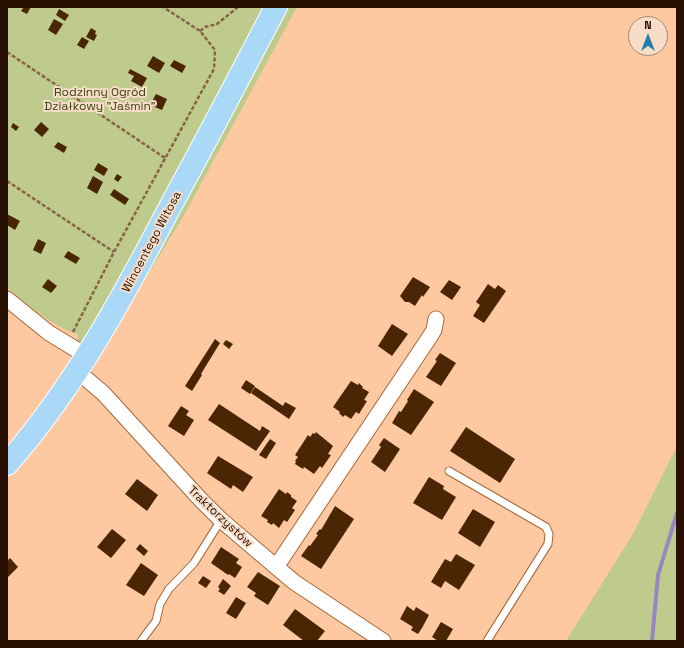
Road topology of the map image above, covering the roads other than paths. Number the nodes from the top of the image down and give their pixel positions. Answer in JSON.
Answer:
{"nodes":[{"id":1,"x":276,"y":7,"type":"edge"},
{"id":2,"x":7,"y":299,"type":"edge"},
{"id":3,"x":436,"y":319,"type":"dead end"},
{"id":4,"x":82,"y":364,"type":"junction"},
{"id":5,"x":7,"y":464,"type":"edge"},
{"id":6,"x":449,"y":471,"type":"dead end"},
{"id":7,"x":222,"y":520,"type":"junction"},
{"id":8,"x":276,"y":567,"type":"junction"},
{"id":9,"x":141,"y":641,"type":"edge"},
{"id":10,"x":383,"y":641,"type":"edge"},
{"id":11,"x":488,"y":641,"type":"edge"}],
"edges":[{"from":1,"to":4,"type":"main road","name":"Wincentego Witosa"},
{"from":2,"to":4,"type":"street","name":"Traktorzystów"},
{"from":3,"to":8,"type":"street"},
{"from":4,"to":5,"type":"main road","name":"Wincentego Witosa"},
{"from":4,"to":7,"type":"street","name":"Traktorzystów"},
{"from":6,"to":11,"type":"lane"},
{"from":7,"to":8,"type":"street","name":"Traktorzystów"},
{"from":7,"to":9,"type":"lane"},
{"from":8,"to":10,"type":"street","name":"Traktorzystów"}]}
